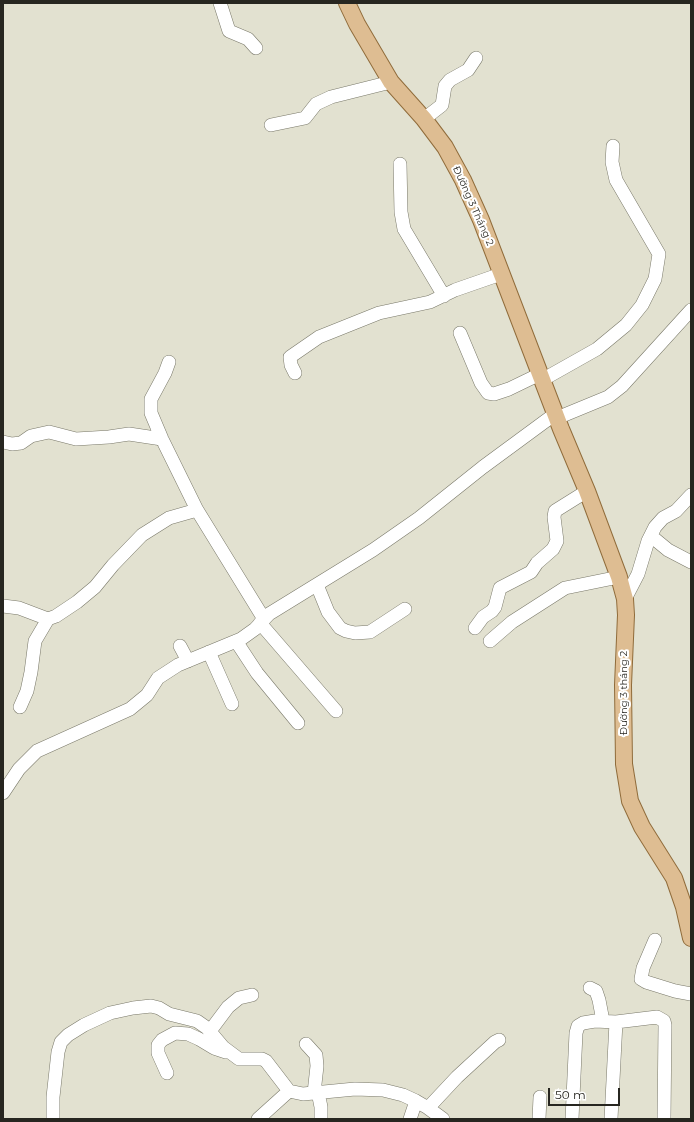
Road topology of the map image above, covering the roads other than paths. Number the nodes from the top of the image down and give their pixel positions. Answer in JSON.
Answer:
{"nodes":[{"id":1,"x":220,"y":3,"type":"edge"},
{"id":2,"x":347,"y":3,"type":"edge"},
{"id":3,"x":256,"y":48,"type":"dead end"},
{"id":4,"x":476,"y":58,"type":"dead end"},
{"id":5,"x":391,"y":82,"type":"junction"},
{"id":6,"x":424,"y":119,"type":"junction"},
{"id":7,"x":271,"y":125,"type":"dead end"},
{"id":8,"x":613,"y":146,"type":"dead end"},
{"id":9,"x":400,"y":164,"type":"dead end"},
{"id":10,"x":501,"y":274,"type":"junction"},
{"id":11,"x":444,"y":296,"type":"junction"},
{"id":12,"x":691,"y":310,"type":"edge"},
{"id":13,"x":460,"y":333,"type":"dead end"},
{"id":14,"x":169,"y":362,"type":"dead end"},
{"id":15,"x":295,"y":373,"type":"dead end"},
{"id":16,"x":541,"y":377,"type":"junction"},
{"id":17,"x":558,"y":420,"type":"junction"},
{"id":18,"x":162,"y":439,"type":"junction"},
{"id":19,"x":3,"y":442,"type":"edge"},
{"id":20,"x":568,"y":444,"type":"joint"},
{"id":21,"x":586,"y":491,"type":"junction"},
{"id":22,"x":691,"y":495,"type":"edge"},
{"id":23,"x":197,"y":510,"type":"junction"},
{"id":24,"x":651,"y":536,"type":"junction"},
{"id":25,"x":691,"y":562,"type":"edge"},
{"id":26,"x":619,"y":577,"type":"junction"},
{"id":27,"x":317,"y":585,"type":"junction"},
{"id":28,"x":625,"y":598,"type":"junction"},
{"id":29,"x":3,"y":606,"type":"edge"},
{"id":30,"x":405,"y":609,"type":"dead end"},
{"id":31,"x":48,"y":619,"type":"junction"},
{"id":32,"x":262,"y":621,"type":"junction"},
{"id":33,"x":475,"y":628,"type":"dead end"},
{"id":34,"x":236,"y":641,"type":"junction"},
{"id":35,"x":490,"y":642,"type":"dead end"},
{"id":36,"x":180,"y":646,"type":"dead end"},
{"id":37,"x":208,"y":652,"type":"junction"},
{"id":38,"x":188,"y":661,"type":"junction"},
{"id":39,"x":232,"y":704,"type":"dead end"},
{"id":40,"x":20,"y":707,"type":"dead end"},
{"id":41,"x":336,"y":711,"type":"dead end"},
{"id":42,"x":298,"y":723,"type":"dead end"},
{"id":43,"x":3,"y":793,"type":"edge"},
{"id":44,"x":691,"y":938,"type":"edge"},
{"id":45,"x":655,"y":940,"type":"dead end"},
{"id":46,"x":590,"y":988,"type":"dead end"},
{"id":47,"x":691,"y":994,"type":"edge"},
{"id":48,"x":252,"y":995,"type":"dead end"},
{"id":49,"x":610,"y":1021,"type":"junction"},
{"id":50,"x":210,"y":1031,"type":"junction"},
{"id":51,"x":499,"y":1040,"type":"dead end"},
{"id":52,"x":306,"y":1044,"type":"dead end"},
{"id":53,"x":230,"y":1053,"type":"junction"},
{"id":54,"x":167,"y":1073,"type":"dead end"},
{"id":55,"x":288,"y":1091,"type":"junction"},
{"id":56,"x":316,"y":1092,"type":"junction"},
{"id":57,"x":540,"y":1097,"type":"dead end"},
{"id":58,"x":416,"y":1101,"type":"junction"},
{"id":59,"x":428,"y":1108,"type":"junction"},
{"id":60,"x":53,"y":1119,"type":"edge"},
{"id":61,"x":258,"y":1119,"type":"edge"},
{"id":62,"x":321,"y":1119,"type":"edge"},
{"id":63,"x":410,"y":1119,"type":"edge"},
{"id":64,"x":443,"y":1119,"type":"edge"},
{"id":65,"x":539,"y":1119,"type":"edge"},
{"id":66,"x":572,"y":1119,"type":"edge"},
{"id":67,"x":611,"y":1119,"type":"edge"},
{"id":68,"x":664,"y":1119,"type":"edge"}],
"edges":[{"from":1,"to":3,"type":"street"},
{"from":2,"to":5,"type":"main road","name":"Đường 3 Tháng 2"},
{"from":4,"to":6,"type":"street"},
{"from":5,"to":6,"type":"main road","name":"Đường 3 Tháng 2"},
{"from":5,"to":7,"type":"street"},
{"from":6,"to":10,"type":"main road","name":"Đường 3 Tháng 2"},
{"from":8,"to":16,"type":"street"},
{"from":9,"to":11,"type":"street"},
{"from":10,"to":11,"type":"street"},
{"from":10,"to":16,"type":"main road","name":"Đường 3 Tháng 2"},
{"from":11,"to":15,"type":"street"},
{"from":12,"to":17,"type":"street"},
{"from":13,"to":16,"type":"street"},
{"from":14,"to":18,"type":"street"},
{"from":16,"to":17,"type":"main road","name":"Đường 3 Tháng 2"},
{"from":17,"to":20,"type":"main road","name":"Đường 3 Tháng 2"},
{"from":17,"to":27,"type":"street"},
{"from":18,"to":19,"type":"street"},
{"from":18,"to":23,"type":"street"},
{"from":20,"to":21,"type":"main road","name":"Đường 3 tháng 2"},
{"from":21,"to":26,"type":"main road","name":"Đường 3 tháng 2"},
{"from":21,"to":33,"type":"street"},
{"from":22,"to":24,"type":"street"},
{"from":23,"to":31,"type":"street"},
{"from":23,"to":32,"type":"street"},
{"from":24,"to":25,"type":"street"},
{"from":24,"to":28,"type":"street"},
{"from":26,"to":28,"type":"main road","name":"Đường 3 tháng 2"},
{"from":26,"to":35,"type":"street"},
{"from":27,"to":30,"type":"street"},
{"from":27,"to":32,"type":"street"},
{"from":28,"to":44,"type":"main road","name":"Đường 3 tháng 2"},
{"from":29,"to":31,"type":"street"},
{"from":31,"to":40,"type":"street"},
{"from":32,"to":34,"type":"street"},
{"from":32,"to":41,"type":"street"},
{"from":34,"to":37,"type":"street"},
{"from":34,"to":42,"type":"street"},
{"from":36,"to":38,"type":"street"},
{"from":37,"to":38,"type":"street"},
{"from":37,"to":39,"type":"street"},
{"from":38,"to":43,"type":"street"},
{"from":45,"to":47,"type":"street"},
{"from":46,"to":49,"type":"street"},
{"from":48,"to":50,"type":"street"},
{"from":49,"to":66,"type":"street"},
{"from":49,"to":67,"type":"street"},
{"from":49,"to":68,"type":"street"},
{"from":50,"to":53,"type":"street"},
{"from":50,"to":60,"type":"street"},
{"from":51,"to":59,"type":"street"},
{"from":52,"to":56,"type":"street"},
{"from":53,"to":54,"type":"street"},
{"from":53,"to":55,"type":"street"},
{"from":55,"to":56,"type":"street"},
{"from":55,"to":61,"type":"street"},
{"from":56,"to":58,"type":"street"},
{"from":56,"to":62,"type":"street"},
{"from":57,"to":65,"type":"street"},
{"from":58,"to":59,"type":"street"},
{"from":58,"to":63,"type":"street"},
{"from":59,"to":64,"type":"street"}]}
